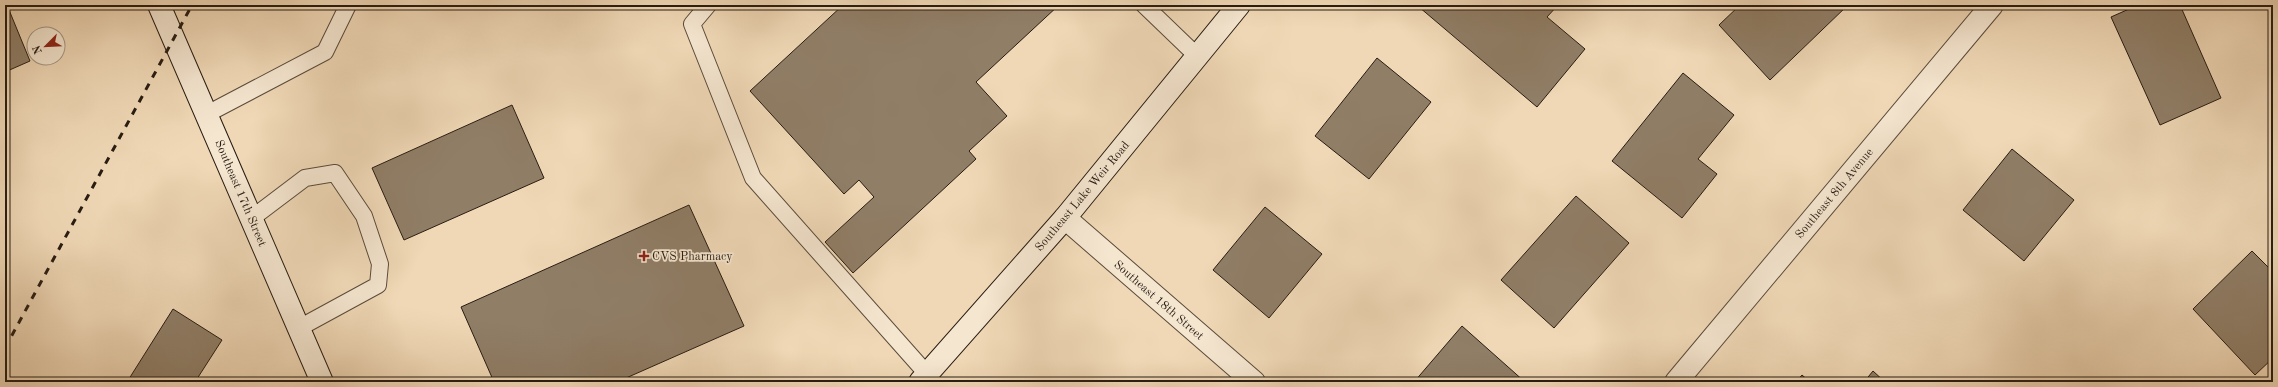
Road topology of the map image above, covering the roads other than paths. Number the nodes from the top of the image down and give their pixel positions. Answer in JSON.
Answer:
{"nodes":[{"id":1,"x":159,"y":5,"type":"edge"},
{"id":2,"x":348,"y":5,"type":"edge"},
{"id":3,"x":708,"y":5,"type":"edge"},
{"id":4,"x":1144,"y":5,"type":"edge"},
{"id":5,"x":1239,"y":5,"type":"edge"},
{"id":6,"x":1992,"y":5,"type":"edge"},
{"id":7,"x":1197,"y":56,"type":"junction"},
{"id":8,"x":207,"y":114,"type":"junction"},
{"id":9,"x":252,"y":218,"type":"junction"},
{"id":10,"x":1065,"y":218,"type":"junction"},
{"id":11,"x":299,"y":328,"type":"junction"},
{"id":12,"x":924,"y":378,"type":"edge"},
{"id":13,"x":322,"y":382,"type":"edge"},
{"id":14,"x":1254,"y":382,"type":"edge"},
{"id":15,"x":1676,"y":382,"type":"edge"}],
"edges":[{"from":1,"to":8,"type":"main road","name":"Southeast 17th Street"},
{"from":2,"to":8,"type":"lane"},
{"from":3,"to":12,"type":"lane"},
{"from":4,"to":7,"type":"lane"},
{"from":5,"to":7,"type":"main road","name":"Southeast Lake Weir Road"},
{"from":6,"to":15,"type":"main road","name":"Southeast 8th Avenue"},
{"from":7,"to":10,"type":"main road","name":"Southeast Lake Weir Road"},
{"from":8,"to":9,"type":"main road","name":"Southeast 17th Street"},
{"from":9,"to":11,"type":"main road","name":"Southeast 17th Street"},
{"from":9,"to":11,"type":"lane"},
{"from":10,"to":12,"type":"main road","name":"Southeast Lake Weir Road"},
{"from":10,"to":14,"type":"main road","name":"Southeast 18th Street"},
{"from":11,"to":13,"type":"main road","name":"Southeast 17th Street"}]}
